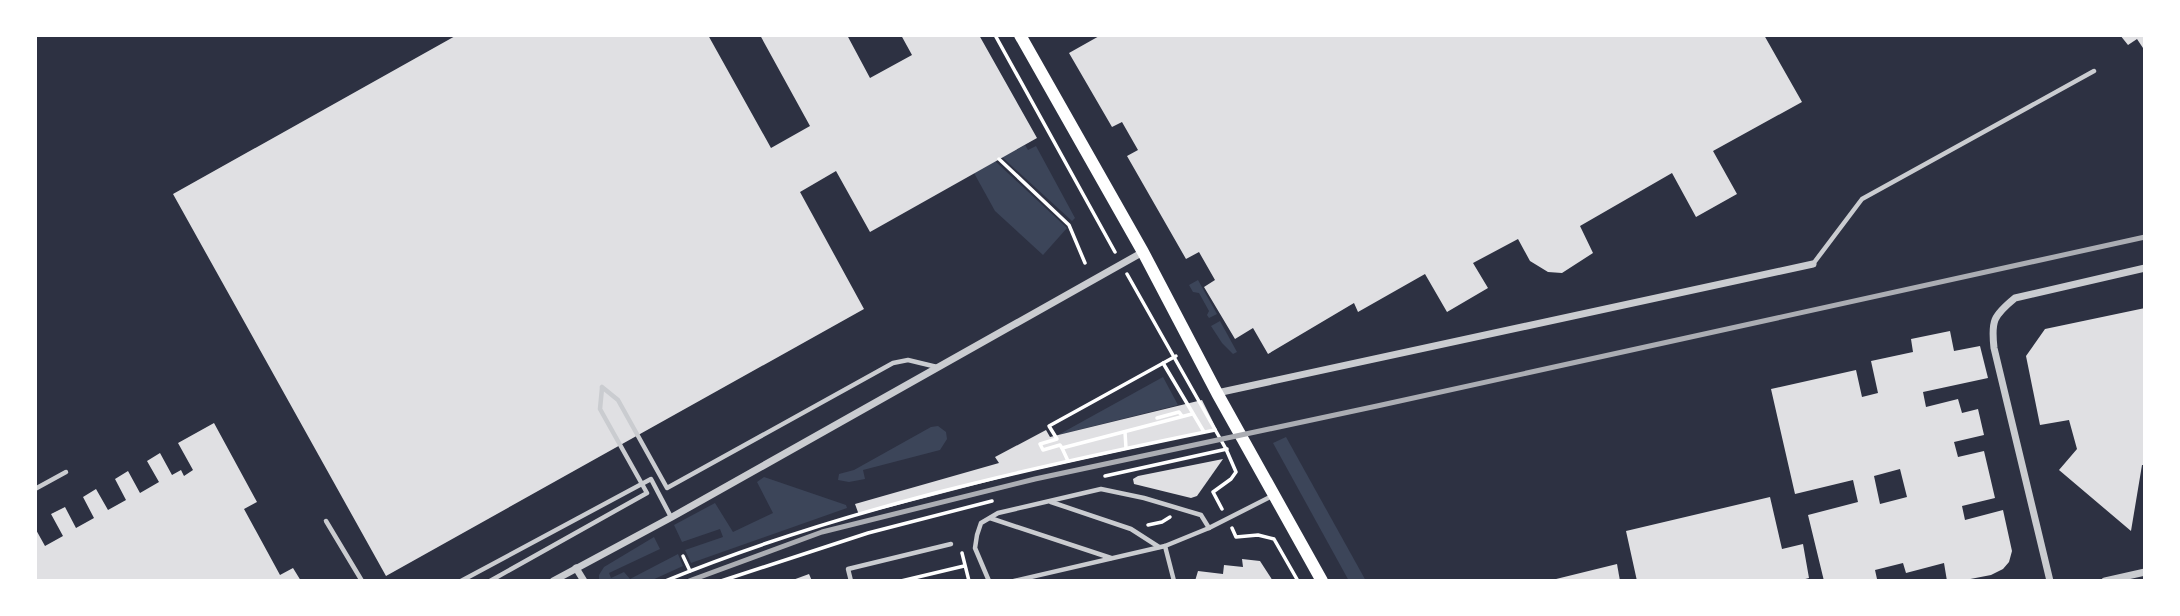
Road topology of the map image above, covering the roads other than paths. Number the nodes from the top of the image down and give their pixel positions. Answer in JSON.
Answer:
{"nodes":[{"id":1,"x":1024,"y":36,"type":"edge"},
{"id":2,"x":2094,"y":71,"type":"dead end"},
{"id":3,"x":1143,"y":251,"type":"junction"},
{"id":4,"x":1813,"y":264,"type":"joint"},
{"id":5,"x":2145,"y":268,"type":"edge"},
{"id":6,"x":938,"y":368,"type":"junction"},
{"id":7,"x":1217,"y":393,"type":"junction"},
{"id":8,"x":66,"y":472,"type":"dead end"},
{"id":9,"x":35,"y":489,"type":"edge"},
{"id":10,"x":1274,"y":495,"type":"junction"},
{"id":11,"x":1049,"y":501,"type":"junction"},
{"id":12,"x":672,"y":517,"type":"junction"},
{"id":13,"x":990,"y":518,"type":"junction"},
{"id":14,"x":326,"y":521,"type":"dead end"},
{"id":15,"x":1209,"y":528,"type":"junction"},
{"id":16,"x":951,"y":544,"type":"road end"},
{"id":17,"x":1162,"y":547,"type":"junction"},
{"id":18,"x":1111,"y":559,"type":"junction"},
{"id":19,"x":576,"y":568,"type":"junction"},
{"id":20,"x":2145,"y":572,"type":"edge"},
{"id":21,"x":362,"y":581,"type":"edge"},
{"id":22,"x":461,"y":581,"type":"edge"},
{"id":23,"x":490,"y":581,"type":"edge"},
{"id":24,"x":553,"y":581,"type":"edge"},
{"id":25,"x":584,"y":581,"type":"edge"},
{"id":26,"x":851,"y":581,"type":"edge"},
{"id":27,"x":989,"y":581,"type":"edge"},
{"id":28,"x":1014,"y":581,"type":"edge"},
{"id":29,"x":1174,"y":581,"type":"edge"},
{"id":30,"x":1322,"y":581,"type":"edge"},
{"id":31,"x":2050,"y":581,"type":"edge"},
{"id":32,"x":2105,"y":581,"type":"edge"}],
"edges":[{"from":1,"to":3,"type":"main road"},
{"from":2,"to":4,"type":"lane"},
{"from":3,"to":6,"type":"street"},
{"from":3,"to":7,"type":"main road"},
{"from":4,"to":7,"type":"street"},
{"from":5,"to":31,"type":"street"},
{"from":6,"to":12,"type":"street"},
{"from":6,"to":23,"type":"lane"},
{"from":7,"to":10,"type":"main road"},
{"from":8,"to":9,"type":"lane"},
{"from":10,"to":15,"type":"lane"},
{"from":10,"to":30,"type":"main road"},
{"from":11,"to":13,"type":"lane"},
{"from":11,"to":15,"type":"lane"},
{"from":11,"to":17,"type":"lane"},
{"from":12,"to":19,"type":"street"},
{"from":12,"to":22,"type":"lane"},
{"from":13,"to":18,"type":"lane"},
{"from":13,"to":27,"type":"lane"},
{"from":14,"to":21,"type":"lane"},
{"from":15,"to":17,"type":"lane"},
{"from":16,"to":26,"type":"lane"},
{"from":17,"to":18,"type":"lane"},
{"from":17,"to":29,"type":"lane"},
{"from":18,"to":28,"type":"lane"},
{"from":19,"to":24,"type":"street"},
{"from":19,"to":25,"type":"street"},
{"from":20,"to":32,"type":"street"}]}
